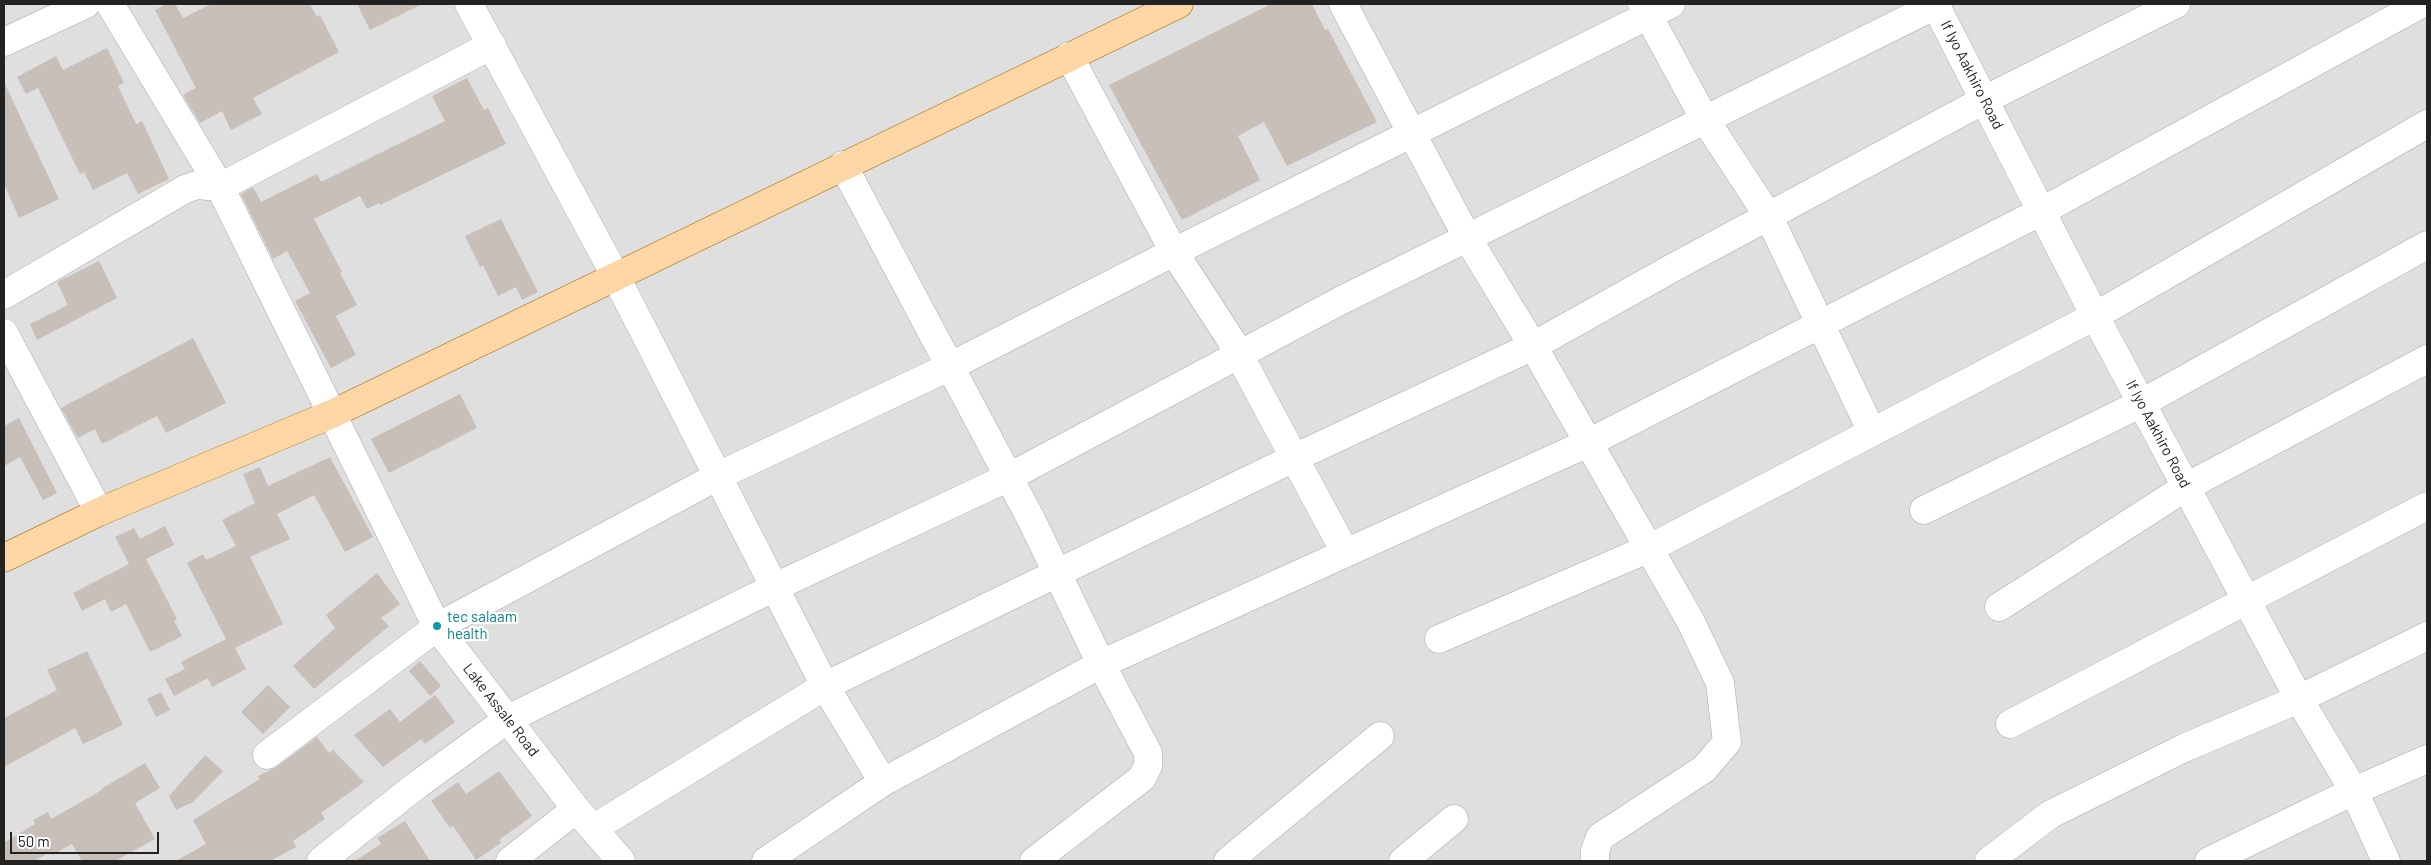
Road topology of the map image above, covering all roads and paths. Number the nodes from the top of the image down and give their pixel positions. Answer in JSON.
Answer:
{"nodes":[{"id":1,"x":86,"y":4,"type":"edge"},
{"id":2,"x":110,"y":4,"type":"edge"},
{"id":3,"x":469,"y":4,"type":"edge"},
{"id":4,"x":1179,"y":4,"type":"edge"},
{"id":5,"x":1342,"y":4,"type":"edge"},
{"id":6,"x":1936,"y":4,"type":"edge"},
{"id":7,"x":2176,"y":4,"type":"edge"},
{"id":8,"x":2421,"y":4,"type":"edge"},
{"id":9,"x":1653,"y":8,"type":"edge"},
{"id":10,"x":4,"y":42,"type":"edge"},
{"id":11,"x":492,"y":45,"type":"junction"},
{"id":12,"x":1069,"y":56,"type":"junction"},
{"id":13,"x":1984,"y":100,"type":"junction"},
{"id":14,"x":1704,"y":118,"type":"junction"},
{"id":15,"x":2427,"y":124,"type":"edge"},
{"id":16,"x":1411,"y":135,"type":"junction"},
{"id":17,"x":844,"y":164,"type":"junction"},
{"id":18,"x":220,"y":187,"type":"junction"},
{"id":19,"x":2042,"y":212,"type":"junction"},
{"id":20,"x":1769,"y":217,"type":"junction"},
{"id":21,"x":1468,"y":239,"type":"junction"},
{"id":22,"x":2427,"y":245,"type":"edge"},
{"id":23,"x":1174,"y":252,"type":"junction"},
{"id":24,"x":616,"y":277,"type":"junction"},
{"id":25,"x":4,"y":295,"type":"edge"},
{"id":26,"x":2095,"y":316,"type":"junction"},
{"id":27,"x":1821,"y":323,"type":"junction"},
{"id":28,"x":4,"y":333,"type":"edge"},
{"id":29,"x":1533,"y":346,"type":"junction"},
{"id":30,"x":1239,"y":355,"type":"junction"},
{"id":31,"x":2427,"y":359,"type":"edge"},
{"id":32,"x":951,"y":366,"type":"junction"},
{"id":33,"x":2142,"y":402,"type":"junction"},
{"id":34,"x":332,"y":414,"type":"junction"},
{"id":35,"x":1872,"y":432,"type":"junction"},
{"id":36,"x":1588,"y":443,"type":"junction"},
{"id":37,"x":1294,"y":458,"type":"junction"},
{"id":38,"x":718,"y":476,"type":"junction"},
{"id":39,"x":1010,"y":477,"type":"junction"},
{"id":40,"x":2186,"y":487,"type":"junction"},
{"id":41,"x":2427,"y":506,"type":"edge"},
{"id":42,"x":1924,"y":510,"type":"dead end"},
{"id":43,"x":99,"y":512,"type":"junction"},
{"id":44,"x":1650,"y":548,"type":"junction"},
{"id":45,"x":1345,"y":552,"type":"junction"},
{"id":46,"x":4,"y":558,"type":"edge"},
{"id":47,"x":1059,"y":574,"type":"junction"},
{"id":48,"x":773,"y":588,"type":"junction"},
{"id":49,"x":2245,"y":600,"type":"junction"},
{"id":50,"x":1999,"y":607,"type":"dead end"},
{"id":51,"x":437,"y":627,"type":"junction"},
{"id":52,"x":2427,"y":636,"type":"edge"},
{"id":53,"x":1439,"y":639,"type":"dead end"},
{"id":54,"x":1101,"y":664,"type":"junction"},
{"id":55,"x":825,"y":686,"type":"junction"},
{"id":56,"x":2299,"y":699,"type":"junction"},
{"id":57,"x":508,"y":719,"type":"junction"},
{"id":58,"x":2010,"y":724,"type":"dead end"},
{"id":59,"x":1380,"y":736,"type":"dead end"},
{"id":60,"x":267,"y":755,"type":"dead end"},
{"id":61,"x":2427,"y":759,"type":"edge"},
{"id":62,"x":883,"y":782,"type":"junction"},
{"id":63,"x":2354,"y":791,"type":"junction"},
{"id":64,"x":585,"y":818,"type":"junction"},
{"id":65,"x":1454,"y":819,"type":"dead end"},
{"id":66,"x":2005,"y":857,"type":"edge"},
{"id":67,"x":321,"y":861,"type":"edge"},
{"id":68,"x":510,"y":861,"type":"edge"},
{"id":69,"x":620,"y":861,"type":"edge"},
{"id":70,"x":766,"y":861,"type":"edge"},
{"id":71,"x":1034,"y":861,"type":"edge"},
{"id":72,"x":1228,"y":861,"type":"edge"},
{"id":73,"x":1403,"y":861,"type":"edge"},
{"id":74,"x":1594,"y":861,"type":"edge"},
{"id":75,"x":2210,"y":861,"type":"edge"},
{"id":76,"x":2386,"y":861,"type":"edge"}],
"edges":[{"from":1,"to":10,"type":"street"},
{"from":2,"to":18,"type":"street","name":"Lake Assale Road"},
{"from":3,"to":11,"type":"street"},
{"from":4,"to":12,"type":"main road"},
{"from":5,"to":16,"type":"street"},
{"from":6,"to":13,"type":"street","name":"If Iyo Aakhiro Road"},
{"from":6,"to":14,"type":"street"},
{"from":7,"to":13,"type":"street"},
{"from":8,"to":19,"type":"street"},
{"from":9,"to":14,"type":"street"},
{"from":9,"to":16,"type":"street"},
{"from":11,"to":18,"type":"street"},
{"from":11,"to":24,"type":"street"},
{"from":12,"to":17,"type":"main road"},
{"from":12,"to":23,"type":"street"},
{"from":13,"to":19,"type":"street","name":"If Iyo Aakhiro Road"},
{"from":13,"to":20,"type":"street"},
{"from":14,"to":20,"type":"street"},
{"from":14,"to":21,"type":"street"},
{"from":15,"to":26,"type":"street"},
{"from":16,"to":21,"type":"street"},
{"from":16,"to":23,"type":"street"},
{"from":17,"to":24,"type":"main road"},
{"from":17,"to":32,"type":"street"},
{"from":18,"to":25,"type":"street"},
{"from":18,"to":34,"type":"street","name":"Lake Assale Road"},
{"from":19,"to":26,"type":"street","name":"If Iyo Aakhiro Road"},
{"from":19,"to":27,"type":"street"},
{"from":20,"to":27,"type":"street"},
{"from":20,"to":29,"type":"street"},
{"from":21,"to":29,"type":"street"},
{"from":21,"to":30,"type":"street"},
{"from":22,"to":33,"type":"street"},
{"from":23,"to":30,"type":"street"},
{"from":23,"to":32,"type":"street"},
{"from":24,"to":34,"type":"main road"},
{"from":24,"to":38,"type":"street"},
{"from":26,"to":33,"type":"street","name":"If Iyo Aakhiro Road"},
{"from":26,"to":35,"type":"street"},
{"from":27,"to":35,"type":"street"},
{"from":27,"to":36,"type":"street"},
{"from":28,"to":43,"type":"street"},
{"from":29,"to":36,"type":"street"},
{"from":29,"to":37,"type":"street"},
{"from":30,"to":37,"type":"street"},
{"from":30,"to":39,"type":"street"},
{"from":31,"to":40,"type":"street"},
{"from":32,"to":38,"type":"street"},
{"from":32,"to":39,"type":"street"},
{"from":33,"to":40,"type":"street","name":"If Iyo Aakhiro Road"},
{"from":33,"to":42,"type":"street"},
{"from":34,"to":43,"type":"main road"},
{"from":34,"to":51,"type":"street","name":"Lake Assale Road"},
{"from":35,"to":44,"type":"street"},
{"from":36,"to":44,"type":"street"},
{"from":36,"to":45,"type":"street"},
{"from":37,"to":45,"type":"street"},
{"from":37,"to":47,"type":"street"},
{"from":38,"to":48,"type":"street"},
{"from":38,"to":51,"type":"street"},
{"from":39,"to":47,"type":"street"},
{"from":39,"to":48,"type":"street"},
{"from":40,"to":49,"type":"street","name":"If Iyo Aakhiro Road"},
{"from":40,"to":50,"type":"street"},
{"from":41,"to":49,"type":"street"},
{"from":43,"to":46,"type":"main road"},
{"from":44,"to":53,"type":"street"},
{"from":44,"to":74,"type":"street"},
{"from":45,"to":54,"type":"street"},
{"from":47,"to":54,"type":"street"},
{"from":47,"to":55,"type":"street"},
{"from":48,"to":55,"type":"street"},
{"from":48,"to":57,"type":"street"},
{"from":49,"to":56,"type":"street","name":"If Iyo Aakhiro Road"},
{"from":49,"to":58,"type":"street"},
{"from":51,"to":57,"type":"street","name":"Lake Assale Road"},
{"from":51,"to":60,"type":"street"},
{"from":52,"to":56,"type":"street"},
{"from":54,"to":62,"type":"street"},
{"from":54,"to":71,"type":"street"},
{"from":55,"to":62,"type":"street"},
{"from":55,"to":64,"type":"street"},
{"from":56,"to":63,"type":"street","name":"If Iyo Aakhiro Road"},
{"from":56,"to":66,"type":"street"},
{"from":57,"to":64,"type":"street","name":"Lake Assale Road"},
{"from":57,"to":67,"type":"street"},
{"from":59,"to":72,"type":"street"},
{"from":61,"to":63,"type":"street"},
{"from":62,"to":70,"type":"street"},
{"from":63,"to":75,"type":"street"},
{"from":63,"to":76,"type":"street","name":"If Iyo Aakhiro Road"},
{"from":64,"to":68,"type":"street"},
{"from":64,"to":69,"type":"street","name":"Lake Assale Road"},
{"from":65,"to":73,"type":"street"}]}
